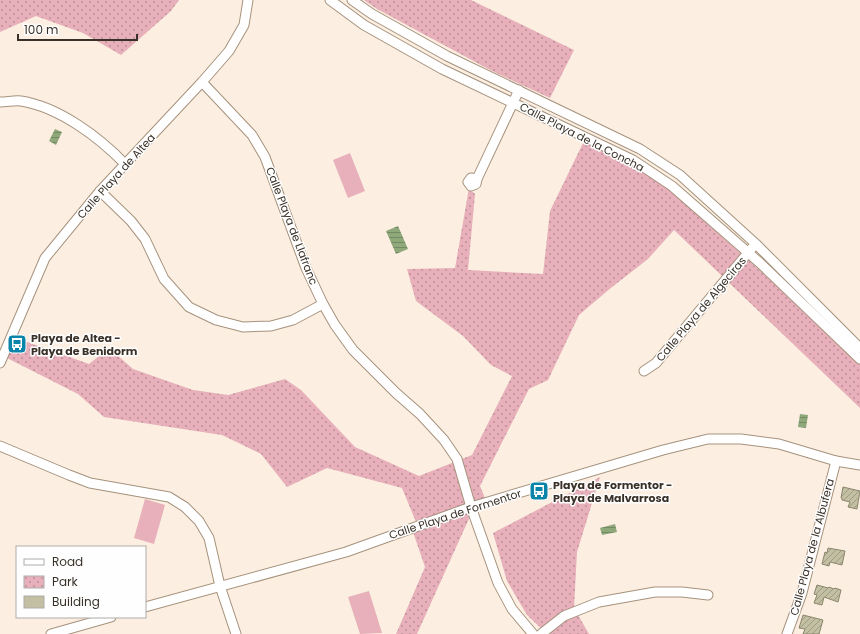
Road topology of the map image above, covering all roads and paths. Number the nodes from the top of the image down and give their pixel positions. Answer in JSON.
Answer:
{"nodes":[{"id":1,"x":248,"y":0,"type":"edge"},
{"id":2,"x":330,"y":0,"type":"edge"},
{"id":3,"x":352,"y":0,"type":"edge"},
{"id":4,"x":202,"y":82,"type":"junction"},
{"id":5,"x":518,"y":90,"type":"junction"},
{"id":6,"x":0,"y":102,"type":"edge"},
{"id":7,"x":513,"y":102,"type":"junction"},
{"id":8,"x":125,"y":164,"type":"junction"},
{"id":9,"x":477,"y":179,"type":"dead end"},
{"id":10,"x":100,"y":191,"type":"junction"},
{"id":11,"x":756,"y":244,"type":"junction"},
{"id":12,"x":748,"y":252,"type":"junction"},
{"id":13,"x":323,"y":304,"type":"junction"},
{"id":14,"x":860,"y":348,"type":"edge"},
{"id":15,"x":860,"y":359,"type":"edge"},
{"id":16,"x":0,"y":363,"type":"edge"},
{"id":17,"x":644,"y":370,"type":"dead end"},
{"id":18,"x":0,"y":446,"type":"edge"},
{"id":19,"x":836,"y":461,"type":"junction"},
{"id":20,"x":860,"y":465,"type":"edge"},
{"id":21,"x":471,"y":507,"type":"junction"},
{"id":22,"x":220,"y":586,"type":"junction"},
{"id":23,"x":708,"y":595,"type":"dead end"},
{"id":24,"x":146,"y":607,"type":"edge"},
{"id":25,"x":107,"y":618,"type":"edge"},
{"id":26,"x":51,"y":634,"type":"edge"},
{"id":27,"x":236,"y":634,"type":"edge"},
{"id":28,"x":533,"y":634,"type":"edge"},
{"id":29,"x":540,"y":634,"type":"edge"},
{"id":30,"x":787,"y":634,"type":"edge"}],
"edges":[{"from":1,"to":4,"type":"street","name":"Calle Playa de Altea"},
{"from":2,"to":7,"type":"street","name":"Calle Playa de la Concha"},
{"from":3,"to":5,"type":"street","name":"Calle Playa de la Concha"},
{"from":4,"to":8,"type":"street","name":"Calle Playa de Altea"},
{"from":4,"to":13,"type":"street","name":"Calle Playa de Llafranc"},
{"from":5,"to":7,"type":"street"},
{"from":5,"to":11,"type":"street","name":"Calle Playa de la Concha"},
{"from":6,"to":8,"type":"street"},
{"from":7,"to":9,"type":"street"},
{"from":7,"to":12,"type":"street","name":"Calle Playa de la Concha"},
{"from":8,"to":10,"type":"street","name":"Calle Playa de Altea"},
{"from":10,"to":13,"type":"street"},
{"from":10,"to":16,"type":"street","name":"Calle Playa de Altea"},
{"from":11,"to":12,"type":"street","name":"Calle Playa de Algeciras"},
{"from":11,"to":14,"type":"street","name":"Calle Playa de la Concha"},
{"from":12,"to":15,"type":"street","name":"Calle Playa de la Concha"},
{"from":12,"to":17,"type":"street","name":"Calle Playa de Algeciras"},
{"from":13,"to":21,"type":"street","name":"Calle Playa de Llafranc"},
{"from":18,"to":22,"type":"street"},
{"from":19,"to":20,"type":"street","name":"Calle Playa de Formentor"},
{"from":19,"to":21,"type":"street","name":"Calle Playa de Formentor"},
{"from":19,"to":30,"type":"street","name":"Calle Playa de la Albufera"},
{"from":21,"to":22,"type":"street","name":"Calle Playa de Formentor"},
{"from":21,"to":28,"type":"street","name":"Calle Playa de Llafranc"},
{"from":22,"to":24,"type":"street","name":"Calle Playa de Formentor"},
{"from":22,"to":27,"type":"street"},
{"from":23,"to":29,"type":"street"},
{"from":25,"to":26,"type":"street"}]}
